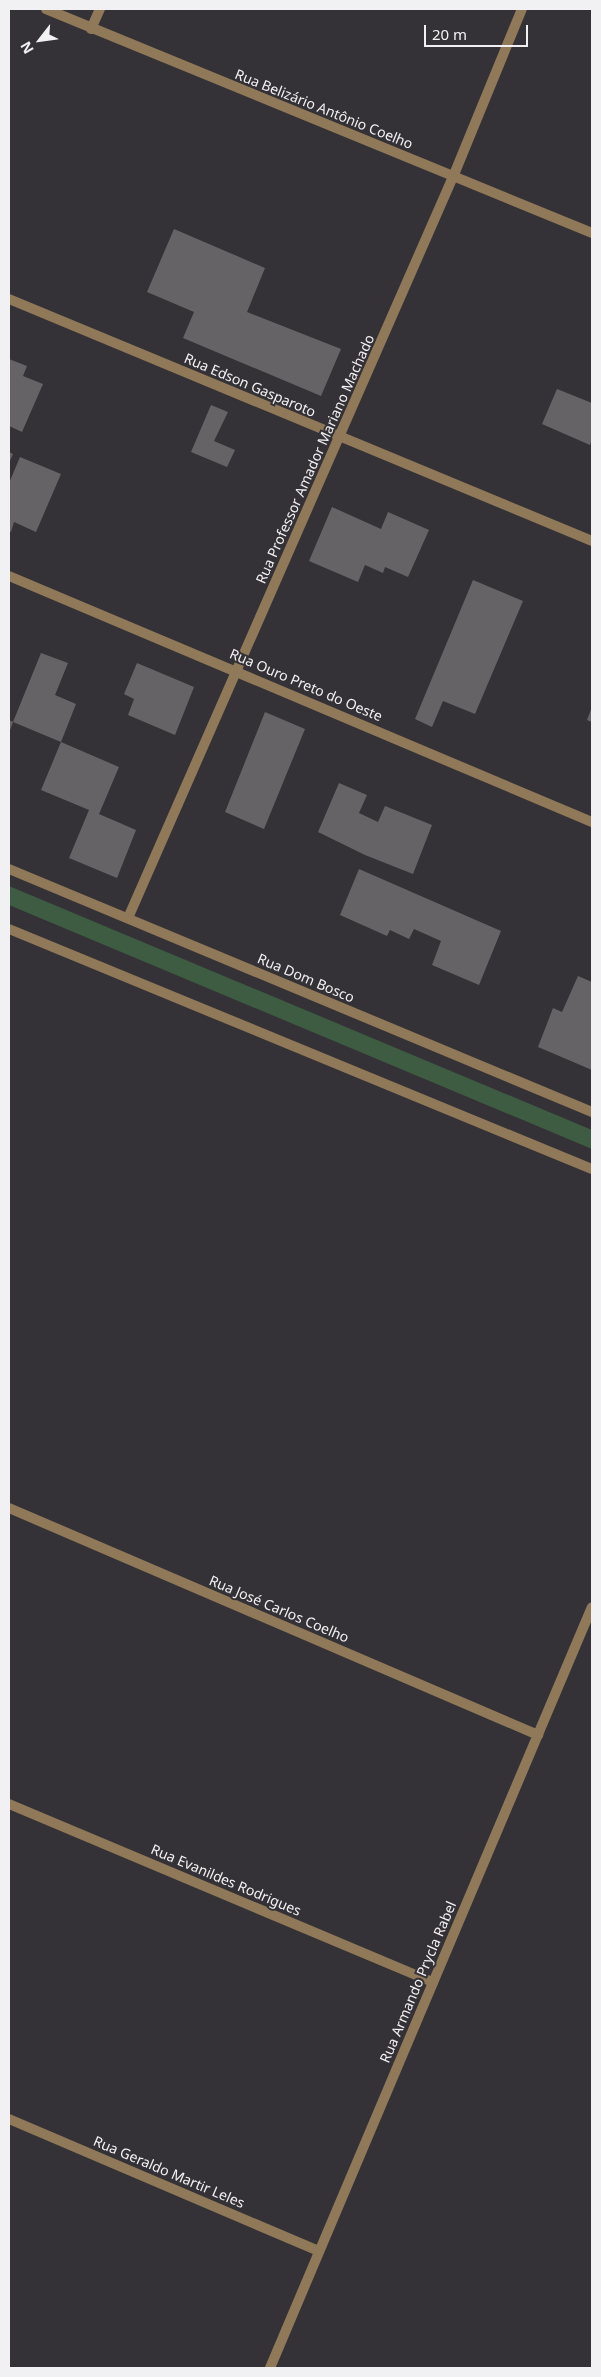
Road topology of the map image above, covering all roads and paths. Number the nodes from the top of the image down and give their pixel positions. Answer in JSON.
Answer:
{"nodes":[{"id":1,"x":46,"y":9,"type":"edge"},
{"id":2,"x":100,"y":9,"type":"edge"},
{"id":3,"x":522,"y":9,"type":"edge"},
{"id":4,"x":91,"y":29,"type":"junction"},
{"id":5,"x":453,"y":177,"type":"junction"},
{"id":6,"x":592,"y":233,"type":"edge"},
{"id":7,"x":9,"y":299,"type":"edge"},
{"id":8,"x":339,"y":437,"type":"junction"},
{"id":9,"x":592,"y":541,"type":"edge"},
{"id":10,"x":9,"y":576,"type":"edge"},
{"id":11,"x":238,"y":671,"type":"junction"},
{"id":12,"x":592,"y":822,"type":"edge"},
{"id":13,"x":9,"y":869,"type":"edge"},
{"id":14,"x":128,"y":918,"type":"junction"},
{"id":15,"x":9,"y":929,"type":"edge"},
{"id":16,"x":592,"y":1112,"type":"edge"},
{"id":17,"x":592,"y":1170,"type":"edge"},
{"id":18,"x":9,"y":1508,"type":"edge"},
{"id":19,"x":592,"y":1607,"type":"edge"},
{"id":20,"x":538,"y":1735,"type":"junction"},
{"id":21,"x":9,"y":1804,"type":"edge"},
{"id":22,"x":432,"y":1982,"type":"junction"},
{"id":23,"x":9,"y":2119,"type":"edge"},
{"id":24,"x":319,"y":2251,"type":"junction"},
{"id":25,"x":270,"y":2368,"type":"edge"}],
"edges":[{"from":1,"to":4,"type":"street","name":"Rua Belizário Antônio Coelho"},
{"from":2,"to":4,"type":"street"},
{"from":3,"to":5,"type":"street","name":"Rua Professor Amador Mariano Machado"},
{"from":4,"to":5,"type":"street","name":"Rua Belizário Antônio Coelho"},
{"from":5,"to":6,"type":"street","name":"Rua Belizário Antônio Coelho"},
{"from":5,"to":8,"type":"street","name":"Rua Professor Amador Mariano Machado"},
{"from":7,"to":8,"type":"street","name":"Rua Edson Gasparoto"},
{"from":8,"to":9,"type":"street","name":"Rua Edson Gasparoto"},
{"from":8,"to":11,"type":"street","name":"Rua Professor Amador Mariano Machado"},
{"from":10,"to":11,"type":"street","name":"Rua Ouro Preto do Oeste"},
{"from":11,"to":12,"type":"street","name":"Rua Ouro Preto do Oeste"},
{"from":11,"to":14,"type":"street","name":"Rua Professor Amador Mariano Machado"},
{"from":13,"to":14,"type":"street","name":"Rua Dom Bosco"},
{"from":14,"to":16,"type":"street","name":"Rua Dom Bosco"},
{"from":15,"to":17,"type":"street"},
{"from":18,"to":20,"type":"street","name":"Rua José Carlos Coelho"},
{"from":19,"to":20,"type":"street","name":"Rua Armando Prycla Rabel"},
{"from":20,"to":22,"type":"street","name":"Rua Armando Prycla Rabel"},
{"from":21,"to":22,"type":"street","name":"Rua Evanildes Rodrigues"},
{"from":22,"to":24,"type":"street","name":"Rua Armando Prycla Rabel"},
{"from":23,"to":24,"type":"street","name":"Rua Geraldo Martir Leles"},
{"from":24,"to":25,"type":"street","name":"Rua Armando Prycla Rabel"}]}
